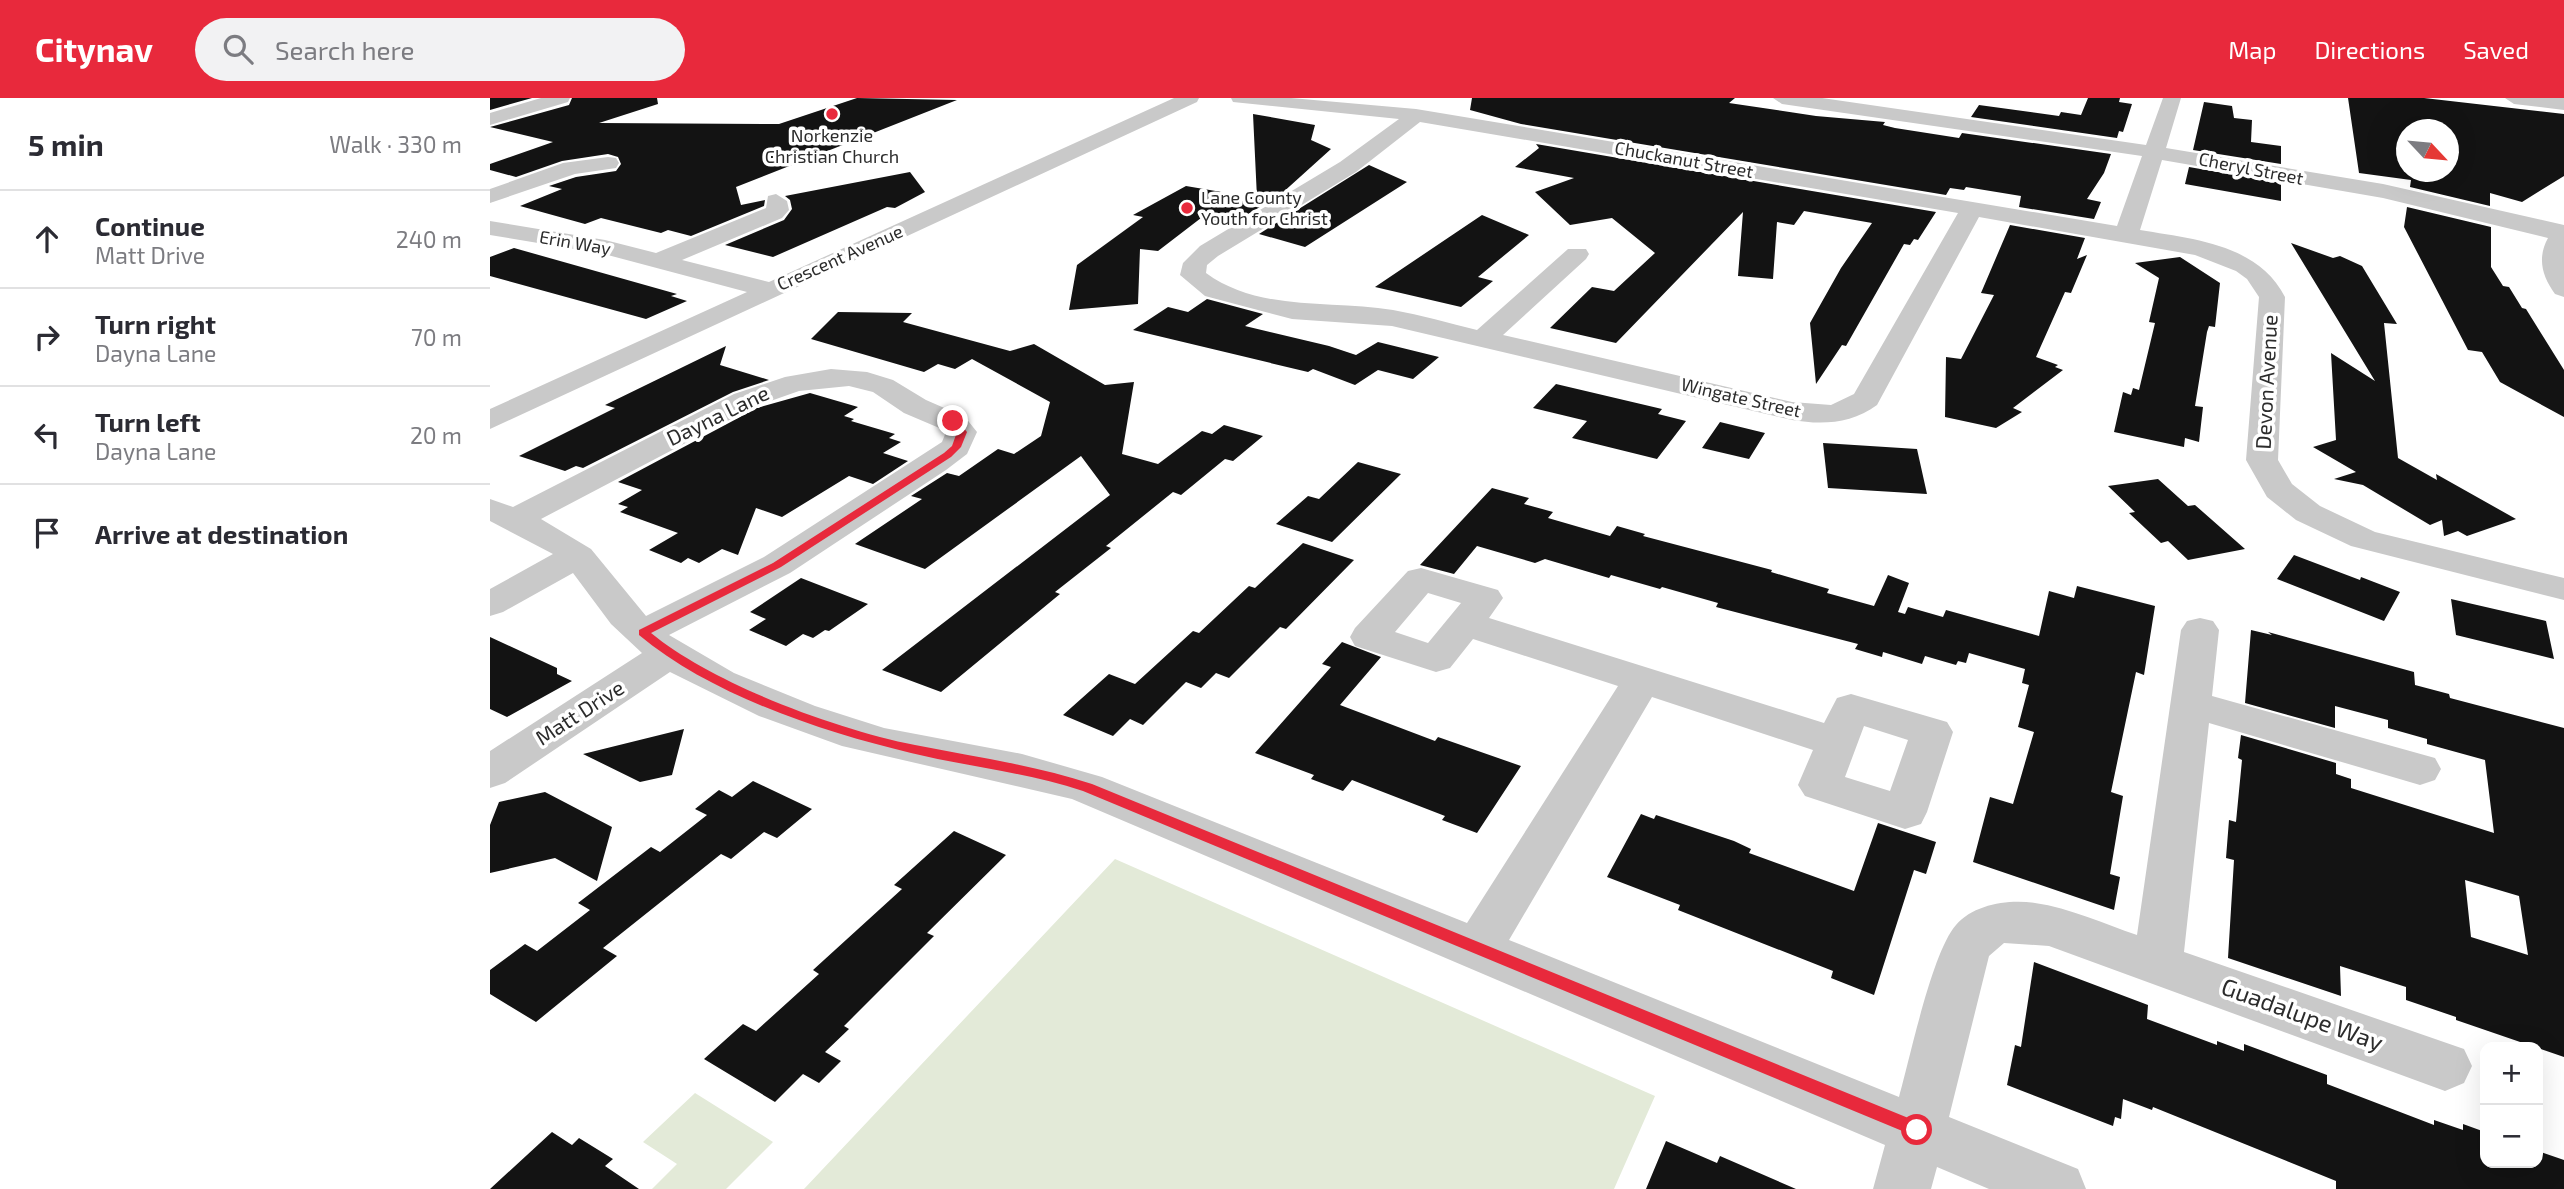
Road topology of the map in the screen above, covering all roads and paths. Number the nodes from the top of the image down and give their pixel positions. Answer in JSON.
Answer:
{"nodes":[{"id":1,"x":561,"y":98,"type":"edge"},
{"id":2,"x":1190,"y":98,"type":"edge"},
{"id":3,"x":1240,"y":98,"type":"edge"},
{"id":4,"x":1782,"y":98,"type":"edge"},
{"id":5,"x":1952,"y":98,"type":"edge"},
{"id":6,"x":2172,"y":98,"type":"edge"},
{"id":7,"x":2514,"y":98,"type":"edge"},
{"id":8,"x":2564,"y":104,"type":"edge"},
{"id":9,"x":1416,"y":115,"type":"junction"},
{"id":10,"x":490,"y":119,"type":"edge"},
{"id":11,"x":1936,"y":120,"type":"junction"},
{"id":12,"x":2154,"y":152,"type":"junction"},
{"id":13,"x":608,"y":163,"type":"dead end"},
{"id":14,"x":490,"y":196,"type":"edge"},
{"id":15,"x":776,"y":201,"type":"dead end"},
{"id":16,"x":1972,"y":209,"type":"junction"},
{"id":17,"x":490,"y":228,"type":"edge"},
{"id":18,"x":2563,"y":233,"type":"edge"},
{"id":19,"x":2126,"y":235,"type":"junction"},
{"id":20,"x":1577,"y":254,"type":"dead end"},
{"id":21,"x":660,"y":260,"type":"junction"},
{"id":22,"x":2564,"y":289,"type":"edge"},
{"id":23,"x":769,"y":290,"type":"junction"},
{"id":24,"x":1484,"y":338,"type":"junction"},
{"id":25,"x":490,"y":420,"type":"edge"},
{"id":26,"x":502,"y":514,"type":"edge"},
{"id":27,"x":576,"y":556,"type":"junction"},
{"id":28,"x":2564,"y":589,"type":"edge"},
{"id":29,"x":490,"y":604,"type":"edge"},
{"id":30,"x":1465,"y":623,"type":"dead end"},
{"id":31,"x":2200,"y":630,"type":"dead end"},
{"id":32,"x":656,"y":643,"type":"junction"},
{"id":33,"x":1642,"y":680,"type":"junction"},
{"id":34,"x":2191,"y":704,"type":"junction"},
{"id":35,"x":1837,"y":742,"type":"dead end"},
{"id":36,"x":2420,"y":769,"type":"dead end"},
{"id":37,"x":490,"y":772,"type":"edge"},
{"id":38,"x":1477,"y":950,"type":"junction"},
{"id":39,"x":2158,"y":964,"type":"junction"},
{"id":40,"x":2445,"y":1066,"type":"dead end"},
{"id":41,"x":1917,"y":1130,"type":"junction"},
{"id":42,"x":1902,"y":1189,"type":"edge"},
{"id":43,"x":2057,"y":1189,"type":"edge"}],
"edges":[{"from":1,"to":10,"type":"street"},
{"from":2,"to":23,"type":"street","name":"Crescent Avenue"},
{"from":3,"to":9,"type":"street","name":"Chuckanut Street"},
{"from":4,"to":11,"type":"street","name":"Cheryl Street"},
{"from":5,"to":11,"type":"street"},
{"from":6,"to":12,"type":"street"},
{"from":7,"to":8,"type":"street"},
{"from":9,"to":16,"type":"street","name":"Chuckanut Street"},
{"from":9,"to":24,"type":"street","name":"Wingate Street"},
{"from":11,"to":12,"type":"street","name":"Cheryl Street"},
{"from":12,"to":18,"type":"street","name":"Cheryl Street"},
{"from":12,"to":19,"type":"street"},
{"from":13,"to":14,"type":"street"},
{"from":15,"to":21,"type":"street"},
{"from":16,"to":19,"type":"street","name":"Chuckanut Street"},
{"from":16,"to":24,"type":"street","name":"Wingate Street"},
{"from":17,"to":21,"type":"street","name":"Erin Way"},
{"from":18,"to":22,"type":"street"},
{"from":19,"to":28,"type":"street","name":"Devon Avenue"},
{"from":20,"to":24,"type":"street"},
{"from":21,"to":23,"type":"street","name":"Erin Way"},
{"from":23,"to":25,"type":"street","name":"Crescent Avenue"},
{"from":26,"to":27,"type":"street"},
{"from":26,"to":32,"type":"street","name":"Dayna Lane"},
{"from":27,"to":29,"type":"street"},
{"from":27,"to":32,"type":"street"},
{"from":30,"to":33,"type":"street"},
{"from":31,"to":34,"type":"street"},
{"from":32,"to":37,"type":"street","name":"Matt Drive"},
{"from":32,"to":38,"type":"street"},
{"from":33,"to":35,"type":"street"},
{"from":33,"to":38,"type":"street"},
{"from":34,"to":36,"type":"street"},
{"from":34,"to":39,"type":"street"},
{"from":38,"to":41,"type":"street"},
{"from":39,"to":40,"type":"street","name":"Guadalupe Way"},
{"from":39,"to":41,"type":"street","name":"Guadalupe Way"},
{"from":41,"to":42,"type":"street","name":"Guadalupe Way"},
{"from":41,"to":43,"type":"street"}]}
